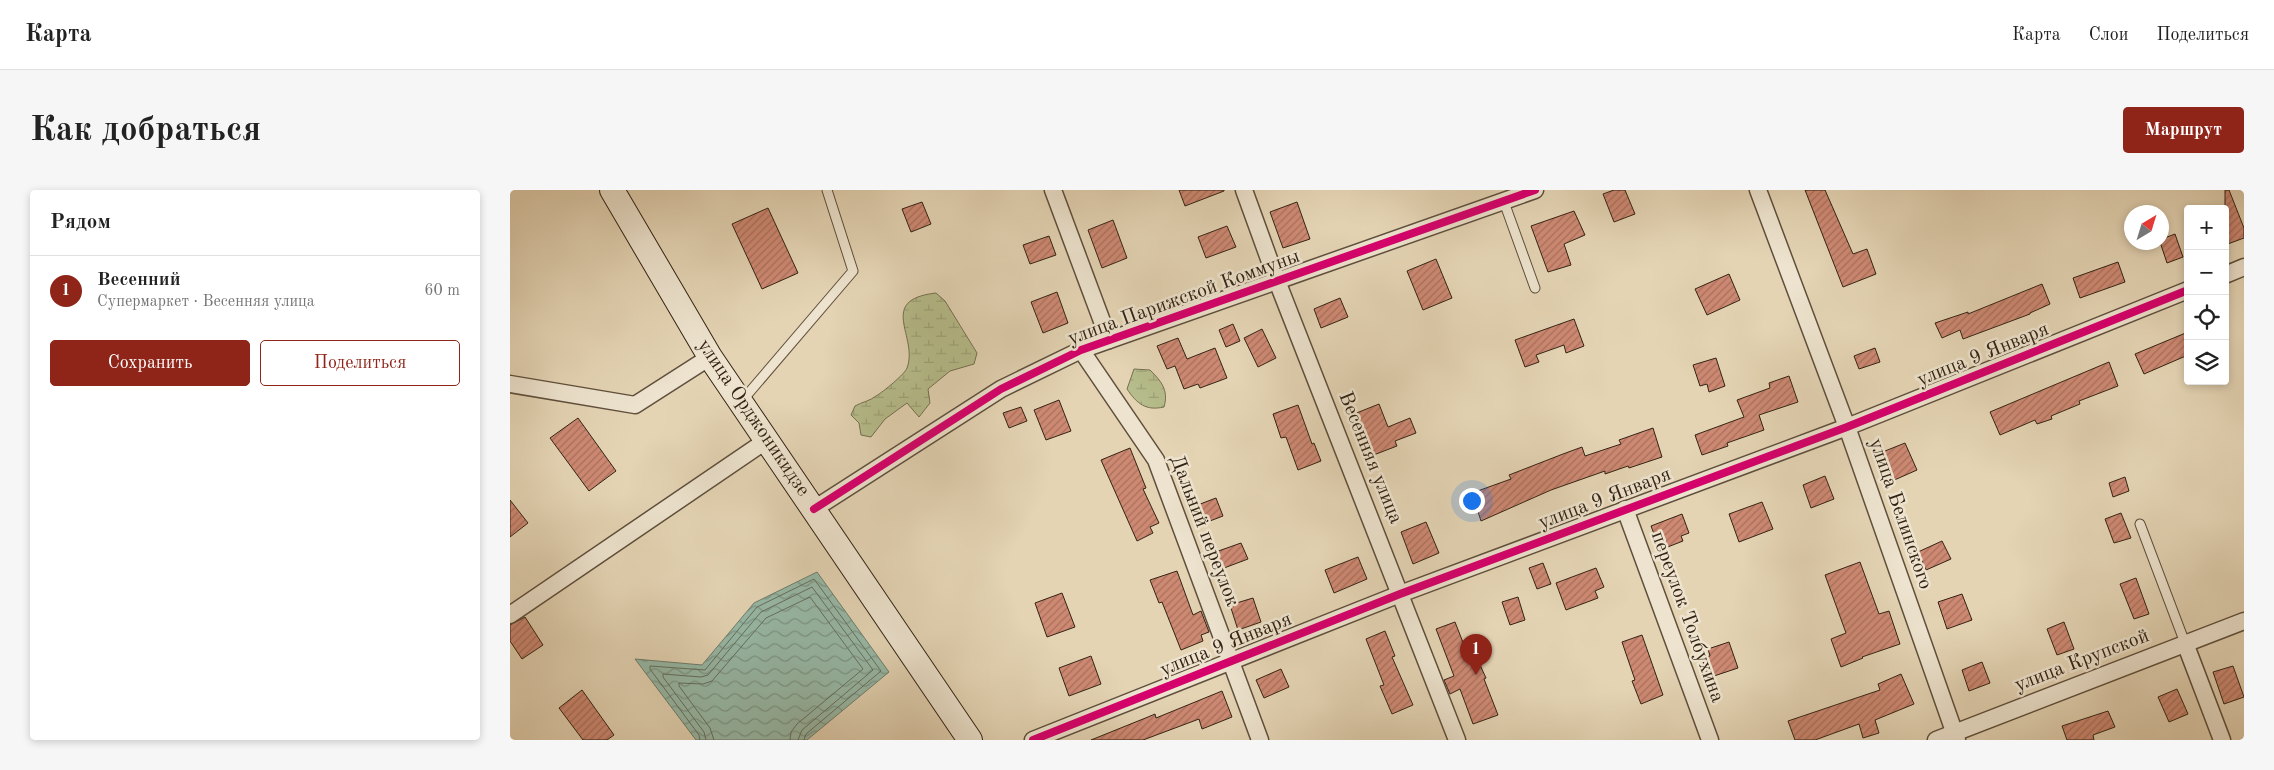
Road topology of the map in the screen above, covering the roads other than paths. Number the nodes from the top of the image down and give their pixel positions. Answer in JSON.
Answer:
{"nodes":[{"id":1,"x":612,"y":190,"type":"edge"},
{"id":2,"x":827,"y":190,"type":"edge"},
{"id":3,"x":1053,"y":190,"type":"edge"},
{"id":4,"x":1244,"y":190,"type":"edge"},
{"id":5,"x":1535,"y":190,"type":"edge"},
{"id":6,"x":1758,"y":190,"type":"edge"},
{"id":7,"x":1502,"y":196,"type":"edge"},
{"id":8,"x":2244,"y":267,"type":"edge"},
{"id":9,"x":2229,"y":273,"type":"edge"},
{"id":10,"x":1277,"y":280,"type":"junction"},
{"id":11,"x":1535,"y":288,"type":"dead end"},
{"id":12,"x":2184,"y":292,"type":"edge"},
{"id":13,"x":1109,"y":340,"type":"junction"},
{"id":14,"x":1081,"y":350,"type":"junction"},
{"id":15,"x":710,"y":357,"type":"junction"},
{"id":16,"x":510,"y":384,"type":"edge"},
{"id":17,"x":741,"y":402,"type":"junction"},
{"id":18,"x":1847,"y":427,"type":"junction"},
{"id":19,"x":767,"y":440,"type":"junction"},
{"id":20,"x":814,"y":509,"type":"junction"},
{"id":21,"x":1625,"y":509,"type":"junction"},
{"id":22,"x":2140,"y":524,"type":"dead end"},
{"id":23,"x":1400,"y":594,"type":"junction"},
{"id":24,"x":510,"y":615,"type":"edge"},
{"id":25,"x":2244,"y":621,"type":"edge"},
{"id":26,"x":2185,"y":643,"type":"junction"},
{"id":27,"x":1231,"y":660,"type":"junction"},
{"id":28,"x":1956,"y":737,"type":"edge"},
{"id":29,"x":970,"y":740,"type":"edge"},
{"id":30,"x":1033,"y":740,"type":"edge"},
{"id":31,"x":1260,"y":740,"type":"edge"},
{"id":32,"x":1457,"y":740,"type":"edge"},
{"id":33,"x":1710,"y":740,"type":"edge"},
{"id":34,"x":1936,"y":740,"type":"edge"},
{"id":35,"x":2222,"y":740,"type":"edge"}],
"edges":[{"from":1,"to":15,"type":"main road","name":"улица Орджоникидзе"},
{"from":2,"to":17,"type":"lane"},
{"from":3,"to":13,"type":"street"},
{"from":4,"to":10,"type":"street","name":"Весенняя улица"},
{"from":5,"to":7,"type":"street","name":"улица Парижской Коммуны"},
{"from":6,"to":18,"type":"street","name":"улица Белинского"},
{"from":7,"to":10,"type":"street","name":"улица Парижской Коммуны"},
{"from":7,"to":11,"type":"lane"},
{"from":8,"to":9,"type":"street"},
{"from":10,"to":13,"type":"street","name":"улица Парижской Коммуны"},
{"from":10,"to":23,"type":"street","name":"Весенняя улица"},
{"from":12,"to":18,"type":"street","name":"улица 9 Января"},
{"from":13,"to":14,"type":"street","name":"улица Парижской Коммуны"},
{"from":14,"to":20,"type":"street","name":"улица Парижской Коммуны"},
{"from":14,"to":27,"type":"street","name":"Дальний переулок"},
{"from":15,"to":16,"type":"street"},
{"from":15,"to":17,"type":"main road","name":"улица Орджоникидзе"},
{"from":17,"to":19,"type":"main road","name":"улица Орджоникидзе"},
{"from":18,"to":21,"type":"street","name":"улица 9 Января"},
{"from":18,"to":28,"type":"street","name":"улица Белинского"},
{"from":19,"to":20,"type":"main road","name":"улица Орджоникидзе"},
{"from":19,"to":24,"type":"street"},
{"from":20,"to":29,"type":"main road","name":"улица Орджоникидзе"},
{"from":21,"to":23,"type":"street","name":"улица 9 Января"},
{"from":21,"to":33,"type":"street","name":"переулок Толбухина"},
{"from":22,"to":26,"type":"lane"},
{"from":23,"to":27,"type":"street","name":"улица 9 Января"},
{"from":23,"to":32,"type":"street","name":"Весенняя улица"},
{"from":25,"to":26,"type":"street","name":"улица Крупской"},
{"from":26,"to":28,"type":"street","name":"улица Крупской"},
{"from":26,"to":35,"type":"street"},
{"from":27,"to":30,"type":"street","name":"улица 9 Января"},
{"from":27,"to":31,"type":"street","name":"Дальний переулок"},
{"from":28,"to":34,"type":"street","name":"улица Крупской"}]}
